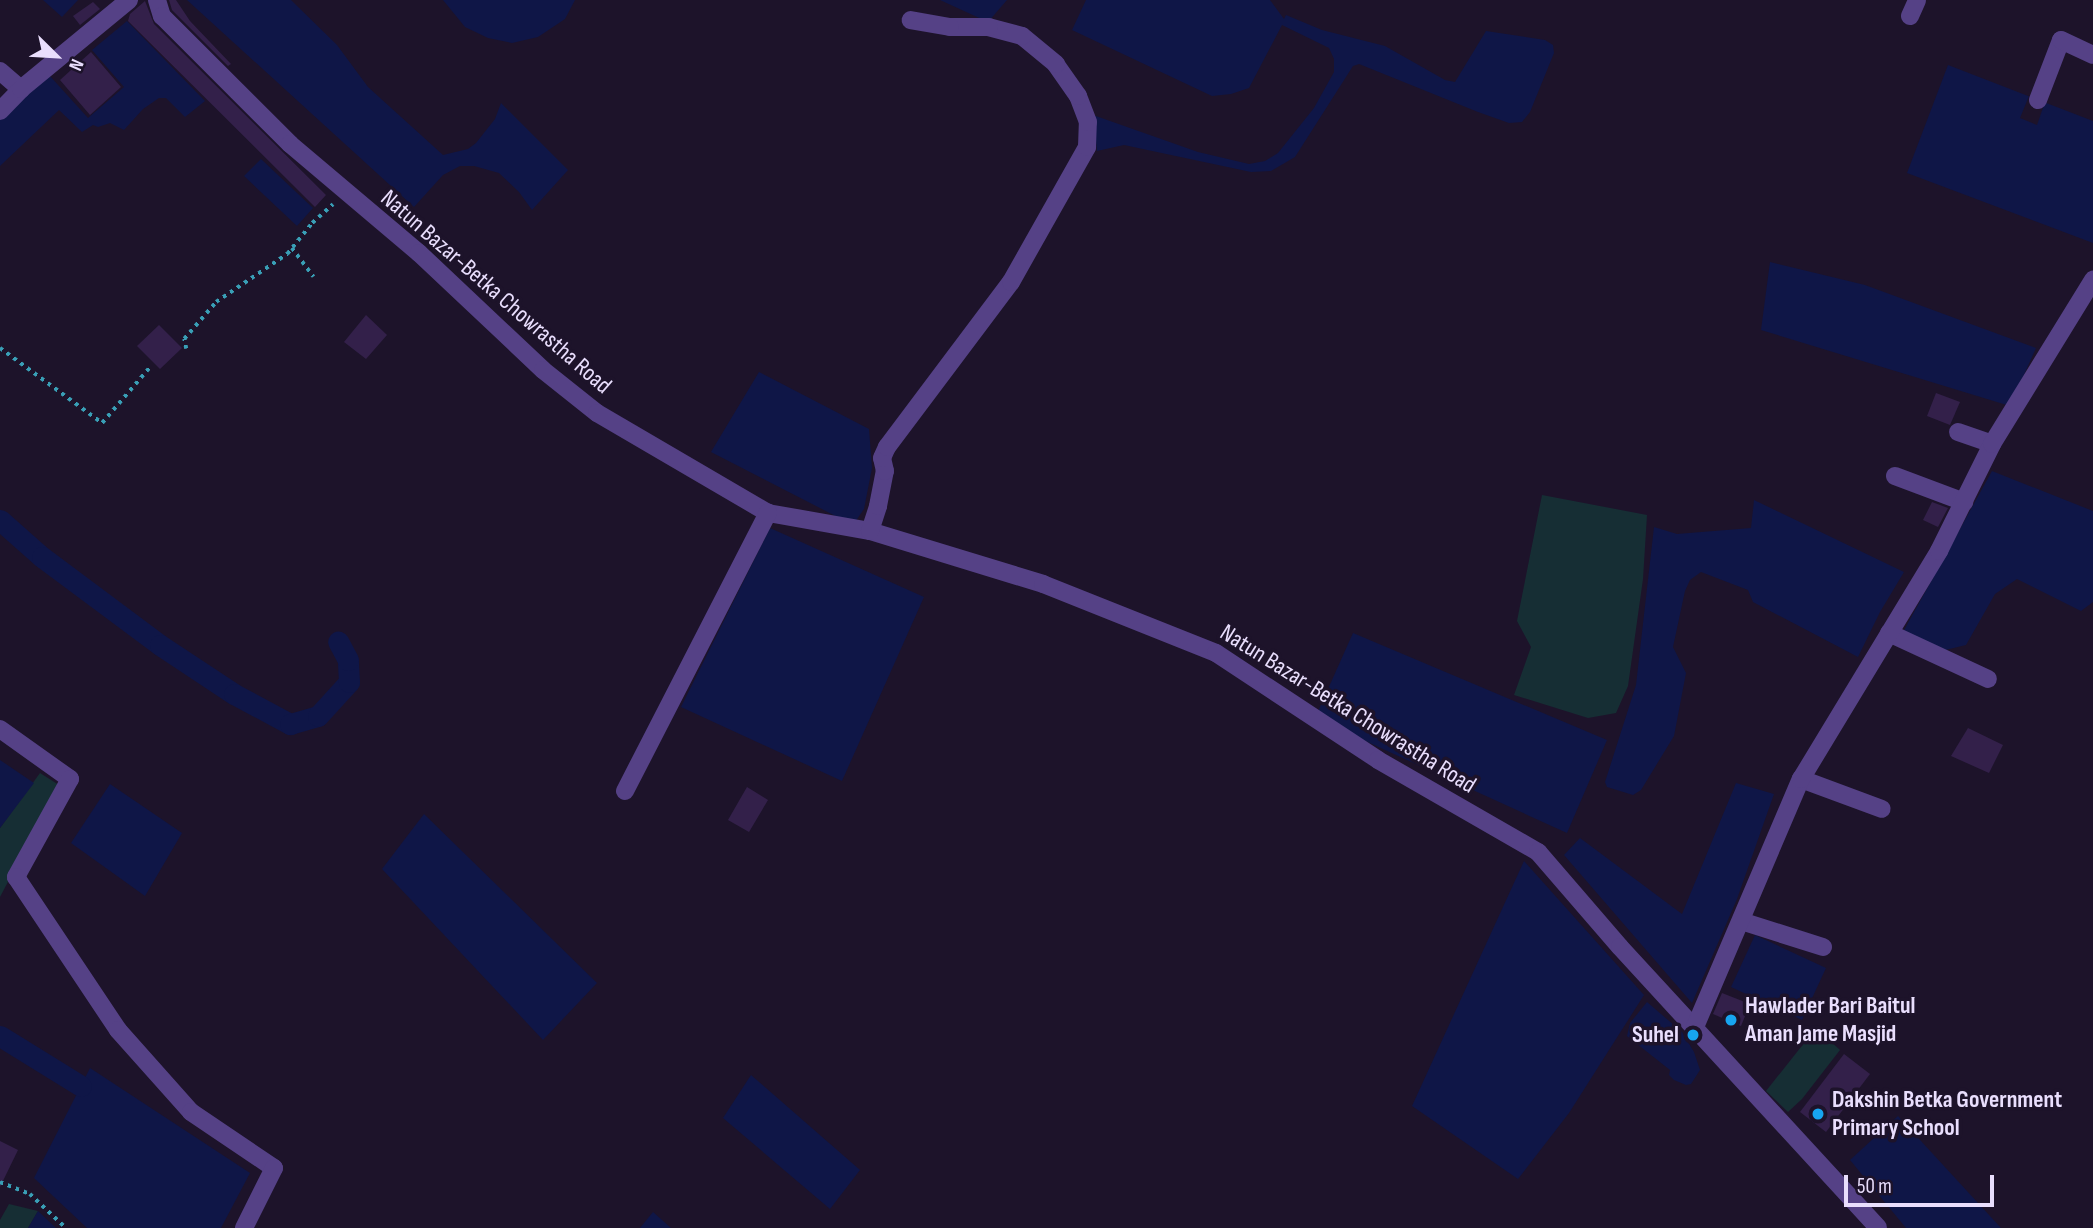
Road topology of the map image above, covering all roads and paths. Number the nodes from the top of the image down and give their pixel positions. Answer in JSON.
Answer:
{"nodes":[{"id":1,"x":129,"y":0,"type":"edge"},
{"id":2,"x":157,"y":0,"type":"edge"},
{"id":3,"x":911,"y":20,"type":"dead end"},
{"id":4,"x":2093,"y":55,"type":"edge"},
{"id":5,"x":0,"y":71,"type":"edge"},
{"id":6,"x":21,"y":89,"type":"junction"},
{"id":7,"x":2038,"y":100,"type":"dead end"},
{"id":8,"x":0,"y":111,"type":"edge"},
{"id":9,"x":347,"y":195,"type":"junction"},
{"id":10,"x":292,"y":248,"type":"junction"},
{"id":11,"x":314,"y":277,"type":"dead end"},
{"id":12,"x":2093,"y":280,"type":"edge"},
{"id":13,"x":0,"y":348,"type":"edge"},
{"id":14,"x":186,"y":349,"type":"dead end"},
{"id":15,"x":150,"y":368,"type":"dead end"},
{"id":16,"x":1958,"y":432,"type":"dead end"},
{"id":17,"x":1992,"y":444,"type":"junction"},
{"id":18,"x":1895,"y":476,"type":"dead end"},
{"id":19,"x":1964,"y":502,"type":"junction"},
{"id":20,"x":768,"y":513,"type":"junction"},
{"id":21,"x":870,"y":531,"type":"junction"},
{"id":22,"x":1889,"y":634,"type":"junction"},
{"id":23,"x":1988,"y":678,"type":"dead end"},
{"id":24,"x":0,"y":729,"type":"edge"},
{"id":25,"x":1801,"y":779,"type":"junction"},
{"id":26,"x":625,"y":791,"type":"dead end"},
{"id":27,"x":1882,"y":809,"type":"dead end"},
{"id":28,"x":1741,"y":921,"type":"junction"},
{"id":29,"x":1823,"y":947,"type":"dead end"},
{"id":30,"x":1695,"y":1027,"type":"junction"},
{"id":31,"x":0,"y":1182,"type":"edge"},
{"id":32,"x":66,"y":1228,"type":"edge"},
{"id":33,"x":244,"y":1228,"type":"edge"},
{"id":34,"x":1878,"y":1228,"type":"edge"}],
"edges":[{"from":1,"to":6,"type":"street"},
{"from":2,"to":9,"type":"street","name":"Natun Bazar-Betka Chowrastha Road"},
{"from":3,"to":21,"type":"street"},
{"from":4,"to":7,"type":"street"},
{"from":5,"to":6,"type":"street"},
{"from":6,"to":8,"type":"street"},
{"from":9,"to":10,"type":"path"},
{"from":9,"to":20,"type":"street","name":"Natun Bazar-Betka Chowrastha Road"},
{"from":10,"to":11,"type":"path"},
{"from":10,"to":14,"type":"path"},
{"from":12,"to":17,"type":"street"},
{"from":13,"to":15,"type":"path"},
{"from":16,"to":17,"type":"street"},
{"from":17,"to":19,"type":"street"},
{"from":18,"to":19,"type":"street"},
{"from":19,"to":22,"type":"street"},
{"from":20,"to":21,"type":"street","name":"Natun Bazar-Betka Chowrastha Road"},
{"from":20,"to":26,"type":"street"},
{"from":21,"to":30,"type":"street","name":"Natun Bazar-Betka Chowrastha Road"},
{"from":22,"to":23,"type":"street"},
{"from":22,"to":25,"type":"street"},
{"from":24,"to":33,"type":"street"},
{"from":25,"to":27,"type":"street"},
{"from":25,"to":28,"type":"street"},
{"from":28,"to":29,"type":"street"},
{"from":28,"to":30,"type":"street"},
{"from":30,"to":34,"type":"street","name":"Natun Bazar-Betka Chowrastha Road"},
{"from":31,"to":32,"type":"path"}]}
